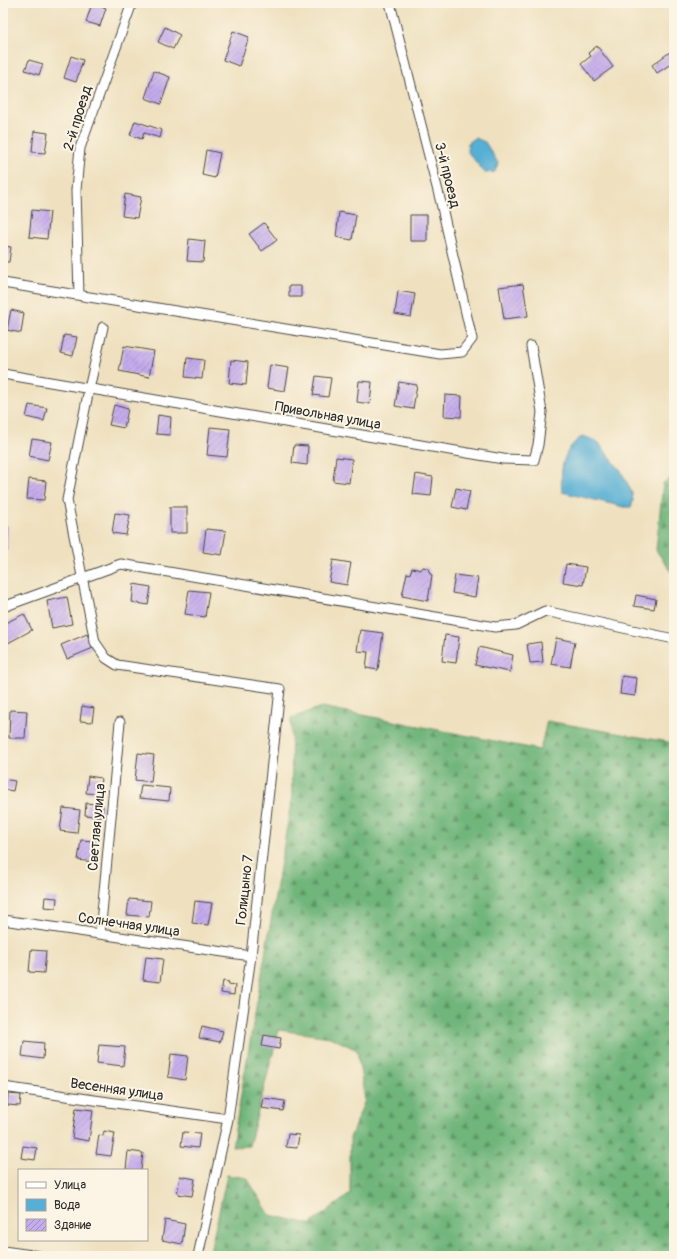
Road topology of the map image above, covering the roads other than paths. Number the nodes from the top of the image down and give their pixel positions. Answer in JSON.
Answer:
{"nodes":[{"id":1,"x":132,"y":3,"type":"edge"},
{"id":2,"x":390,"y":3,"type":"edge"},
{"id":3,"x":3,"y":283,"type":"edge"},
{"id":4,"x":79,"y":295,"type":"junction"},
{"id":5,"x":103,"y":327,"type":"dead end"},
{"id":6,"x":531,"y":346,"type":"dead end"},
{"id":7,"x":3,"y":374,"type":"edge"},
{"id":8,"x":89,"y":389,"type":"junction"},
{"id":9,"x":82,"y":578,"type":"junction"},
{"id":10,"x":3,"y":607,"type":"edge"},
{"id":11,"x":674,"y":639,"type":"edge"},
{"id":12,"x":120,"y":722,"type":"dead end"},
{"id":13,"x":3,"y":920,"type":"edge"},
{"id":14,"x":100,"y":934,"type":"junction"},
{"id":15,"x":251,"y":956,"type":"junction"},
{"id":16,"x":3,"y":1087,"type":"edge"},
{"id":17,"x":228,"y":1119,"type":"junction"},
{"id":18,"x":3,"y":1251,"type":"edge"},
{"id":19,"x":39,"y":1256,"type":"edge"},
{"id":20,"x":198,"y":1256,"type":"edge"}],
"edges":[{"from":1,"to":4,"type":"street","name":"2-й проезд"},
{"from":2,"to":4,"type":"street","name":"3-й проезд"},
{"from":3,"to":4,"type":"street"},
{"from":5,"to":8,"type":"street"},
{"from":6,"to":8,"type":"street","name":"Привольная улица"},
{"from":7,"to":8,"type":"street","name":"Привольная улица"},
{"from":8,"to":9,"type":"street"},
{"from":9,"to":10,"type":"street"},
{"from":9,"to":11,"type":"street"},
{"from":9,"to":15,"type":"street","name":"Голицыно 7"},
{"from":12,"to":14,"type":"street","name":"Светлая улица"},
{"from":13,"to":14,"type":"street","name":"Солнечная улица"},
{"from":14,"to":15,"type":"street","name":"Солнечная улица"},
{"from":15,"to":17,"type":"street","name":"Голицыно 7"},
{"from":16,"to":17,"type":"street","name":"Весенняя улица"},
{"from":17,"to":20,"type":"street","name":"Голицыно 7"},
{"from":18,"to":19,"type":"street"}]}
